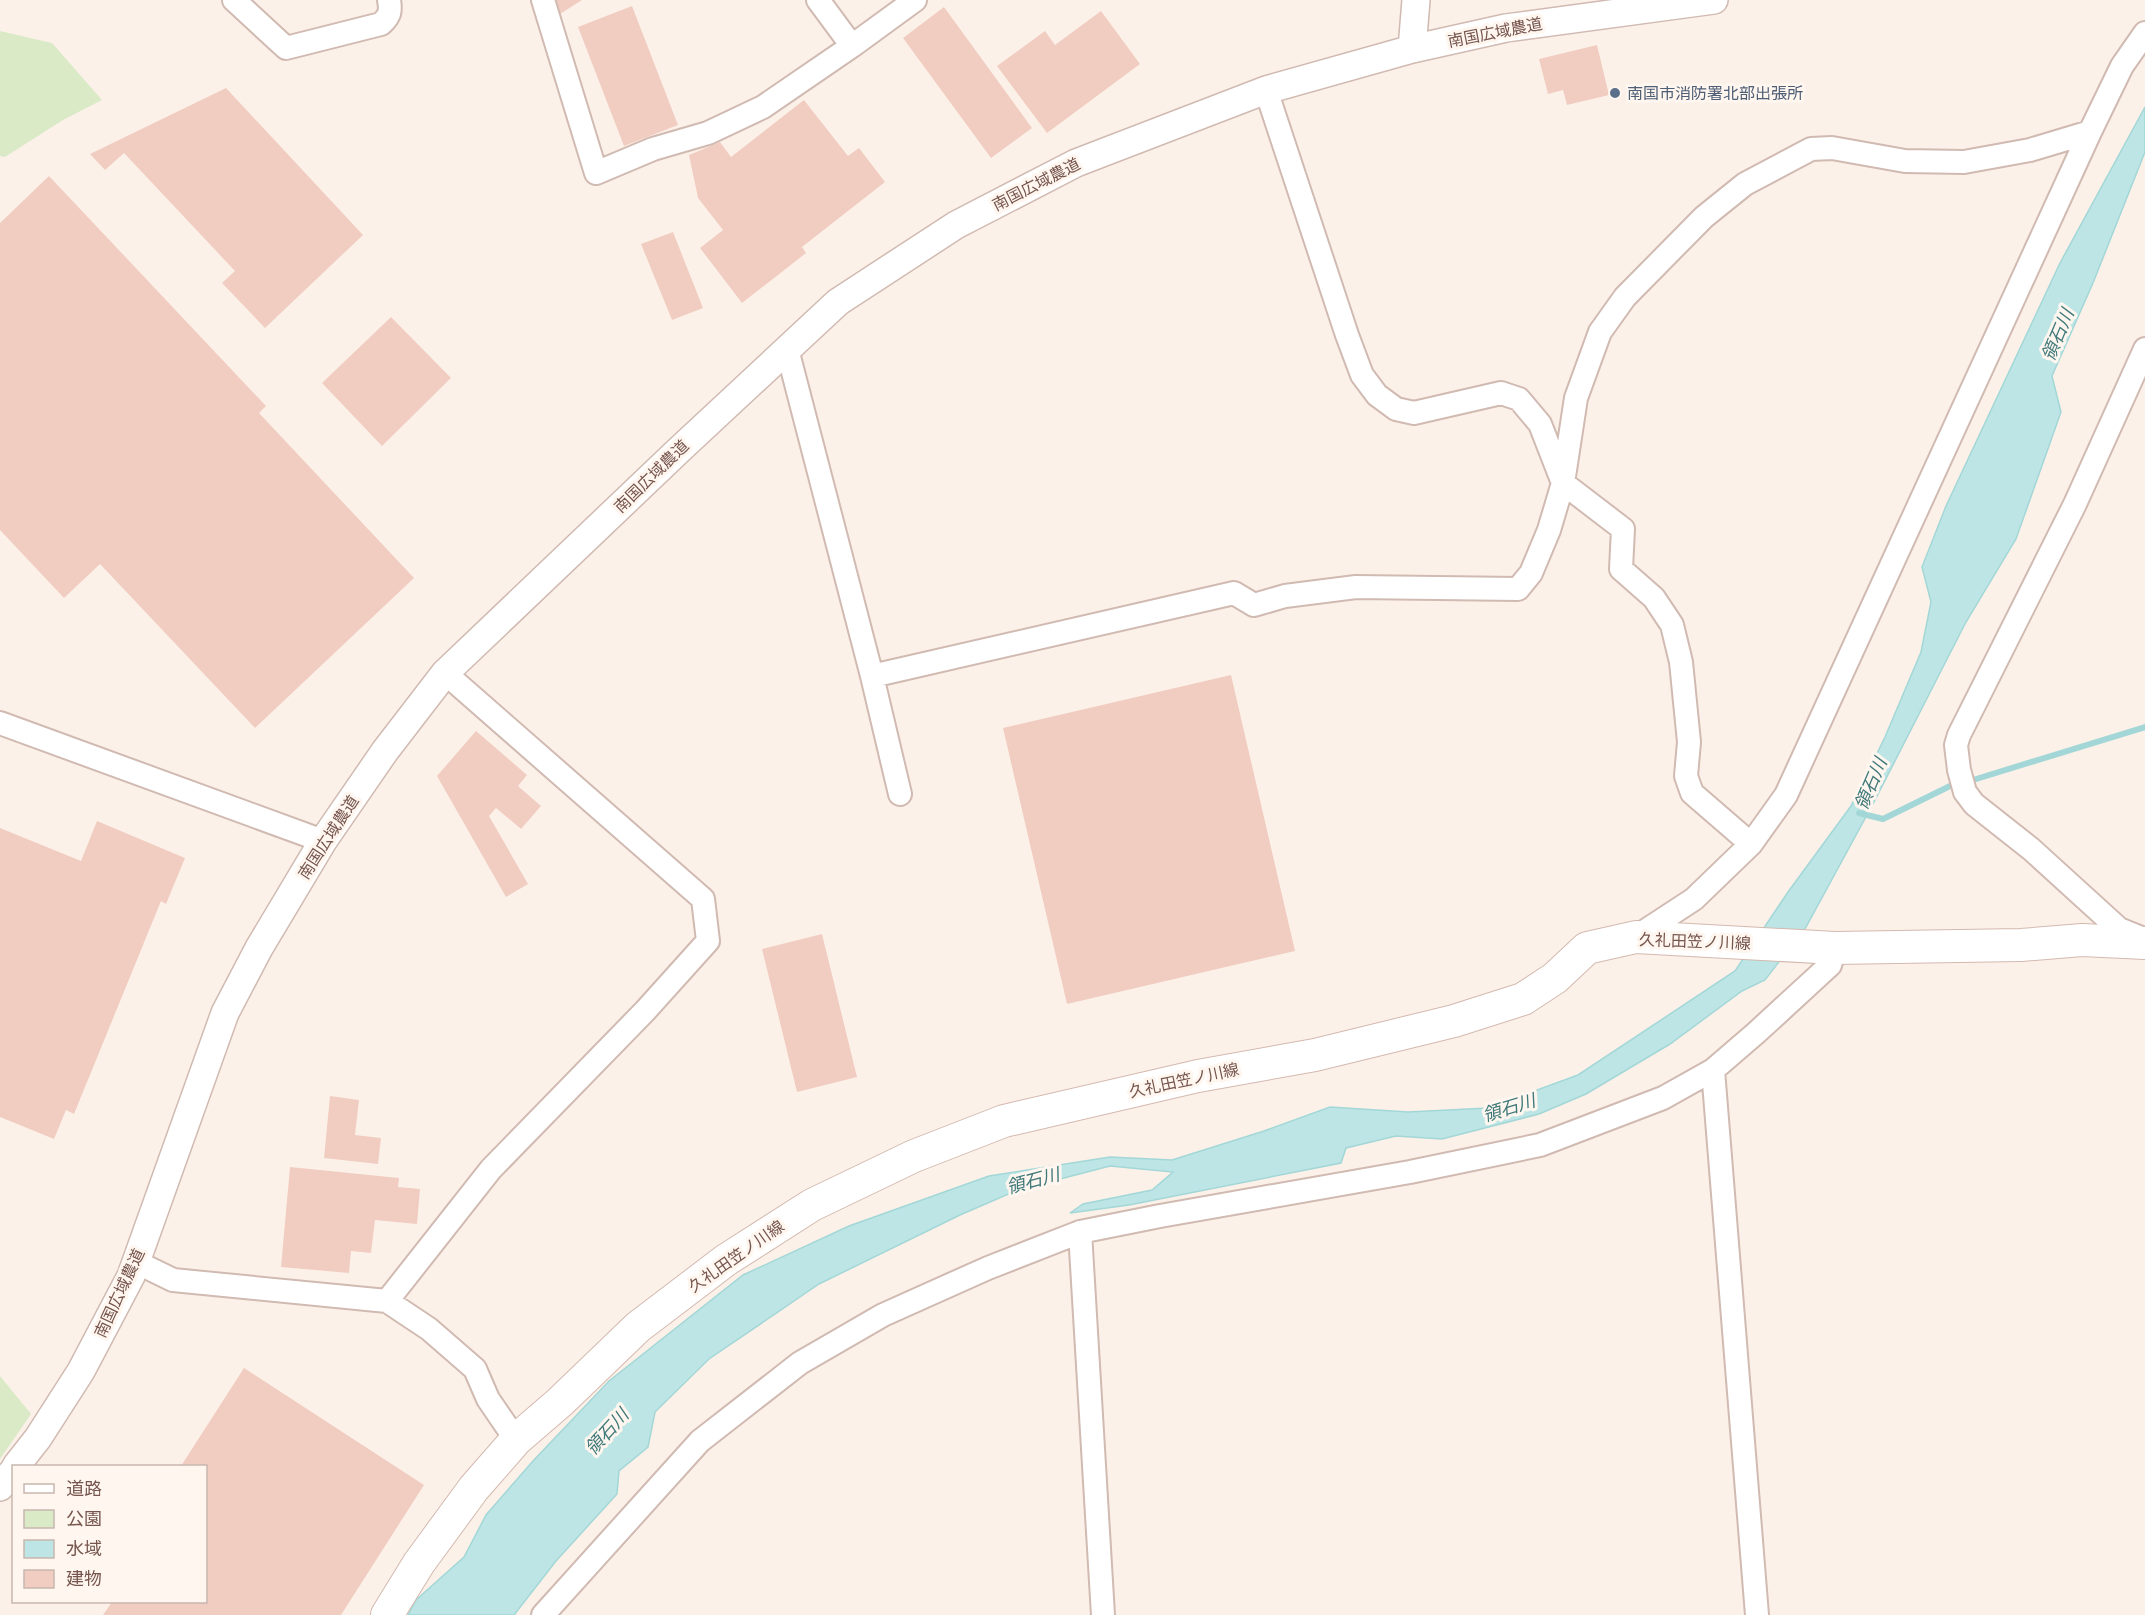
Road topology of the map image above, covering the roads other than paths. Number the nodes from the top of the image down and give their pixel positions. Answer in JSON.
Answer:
{"nodes":[{"id":1,"x":234,"y":0,"type":"edge"},
{"id":2,"x":389,"y":0,"type":"edge"},
{"id":3,"x":543,"y":0,"type":"edge"},
{"id":4,"x":818,"y":0,"type":"edge"},
{"id":5,"x":915,"y":0,"type":"edge"},
{"id":6,"x":1416,"y":0,"type":"edge"},
{"id":7,"x":1714,"y":0,"type":"edge"},
{"id":8,"x":2145,"y":33,"type":"edge"},
{"id":9,"x":852,"y":46,"type":"junction"},
{"id":10,"x":1412,"y":49,"type":"junction"},
{"id":11,"x":1266,"y":90,"type":"junction"},
{"id":12,"x":2090,"y":132,"type":"junction"},
{"id":13,"x":787,"y":349,"type":"junction"},
{"id":14,"x":2145,"y":349,"type":"edge"},
{"id":15,"x":1563,"y":483,"type":"junction"},
{"id":16,"x":445,"y":673,"type":"junction"},
{"id":17,"x":872,"y":676,"type":"junction"},
{"id":18,"x":0,"y":723,"type":"edge"},
{"id":19,"x":900,"y":794,"type":"dead end"},
{"id":20,"x":323,"y":841,"type":"junction"},
{"id":21,"x":1751,"y":844,"type":"junction"},
{"id":22,"x":1648,"y":937,"type":"junction"},
{"id":23,"x":2145,"y":942,"type":"edge"},
{"id":24,"x":1829,"y":947,"type":"junction"},
{"id":25,"x":1713,"y":1070,"type":"junction"},
{"id":26,"x":1080,"y":1232,"type":"junction"},
{"id":27,"x":136,"y":1262,"type":"junction"},
{"id":28,"x":387,"y":1301,"type":"junction"},
{"id":29,"x":516,"y":1440,"type":"junction"},
{"id":30,"x":17,"y":1465,"type":"edge"},
{"id":31,"x":12,"y":1472,"type":"edge"},
{"id":32,"x":0,"y":1487,"type":"edge"},
{"id":33,"x":387,"y":1615,"type":"edge"},
{"id":34,"x":543,"y":1615,"type":"edge"},
{"id":35,"x":1103,"y":1615,"type":"edge"},
{"id":36,"x":1757,"y":1615,"type":"edge"}],
"edges":[{"from":1,"to":2,"type":"street"},
{"from":3,"to":9,"type":"street"},
{"from":4,"to":9,"type":"street"},
{"from":5,"to":9,"type":"street"},
{"from":6,"to":10,"type":"street"},
{"from":7,"to":10,"type":"street","name":"南国広域農道"},
{"from":8,"to":12,"type":"street"},
{"from":10,"to":11,"type":"street","name":"南国広域農道"},
{"from":11,"to":13,"type":"street","name":"南国広域農道"},
{"from":11,"to":15,"type":"street"},
{"from":12,"to":15,"type":"street"},
{"from":12,"to":21,"type":"street"},
{"from":13,"to":16,"type":"street","name":"南国広域農道"},
{"from":13,"to":17,"type":"street"},
{"from":14,"to":23,"type":"street"},
{"from":15,"to":17,"type":"street"},
{"from":15,"to":21,"type":"street"},
{"from":16,"to":20,"type":"street","name":"南国広域農道"},
{"from":16,"to":28,"type":"street"},
{"from":17,"to":19,"type":"street"},
{"from":18,"to":20,"type":"street"},
{"from":20,"to":27,"type":"street","name":"南国広域農道"},
{"from":21,"to":22,"type":"street"},
{"from":22,"to":24,"type":"main road","name":"久礼田笠ノ川線"},
{"from":22,"to":29,"type":"main road","name":"久礼田笠ノ川線"},
{"from":23,"to":24,"type":"main road","name":"久礼田笠ノ川線"},
{"from":24,"to":25,"type":"street"},
{"from":25,"to":26,"type":"street"},
{"from":25,"to":36,"type":"street"},
{"from":26,"to":34,"type":"street"},
{"from":26,"to":35,"type":"street"},
{"from":27,"to":28,"type":"street"},
{"from":27,"to":30,"type":"street","name":"南国広域農道"},
{"from":28,"to":29,"type":"street"},
{"from":29,"to":33,"type":"main road","name":"久礼田笠ノ川線"},
{"from":31,"to":32,"type":"street","name":"南国広域農道"}]}
